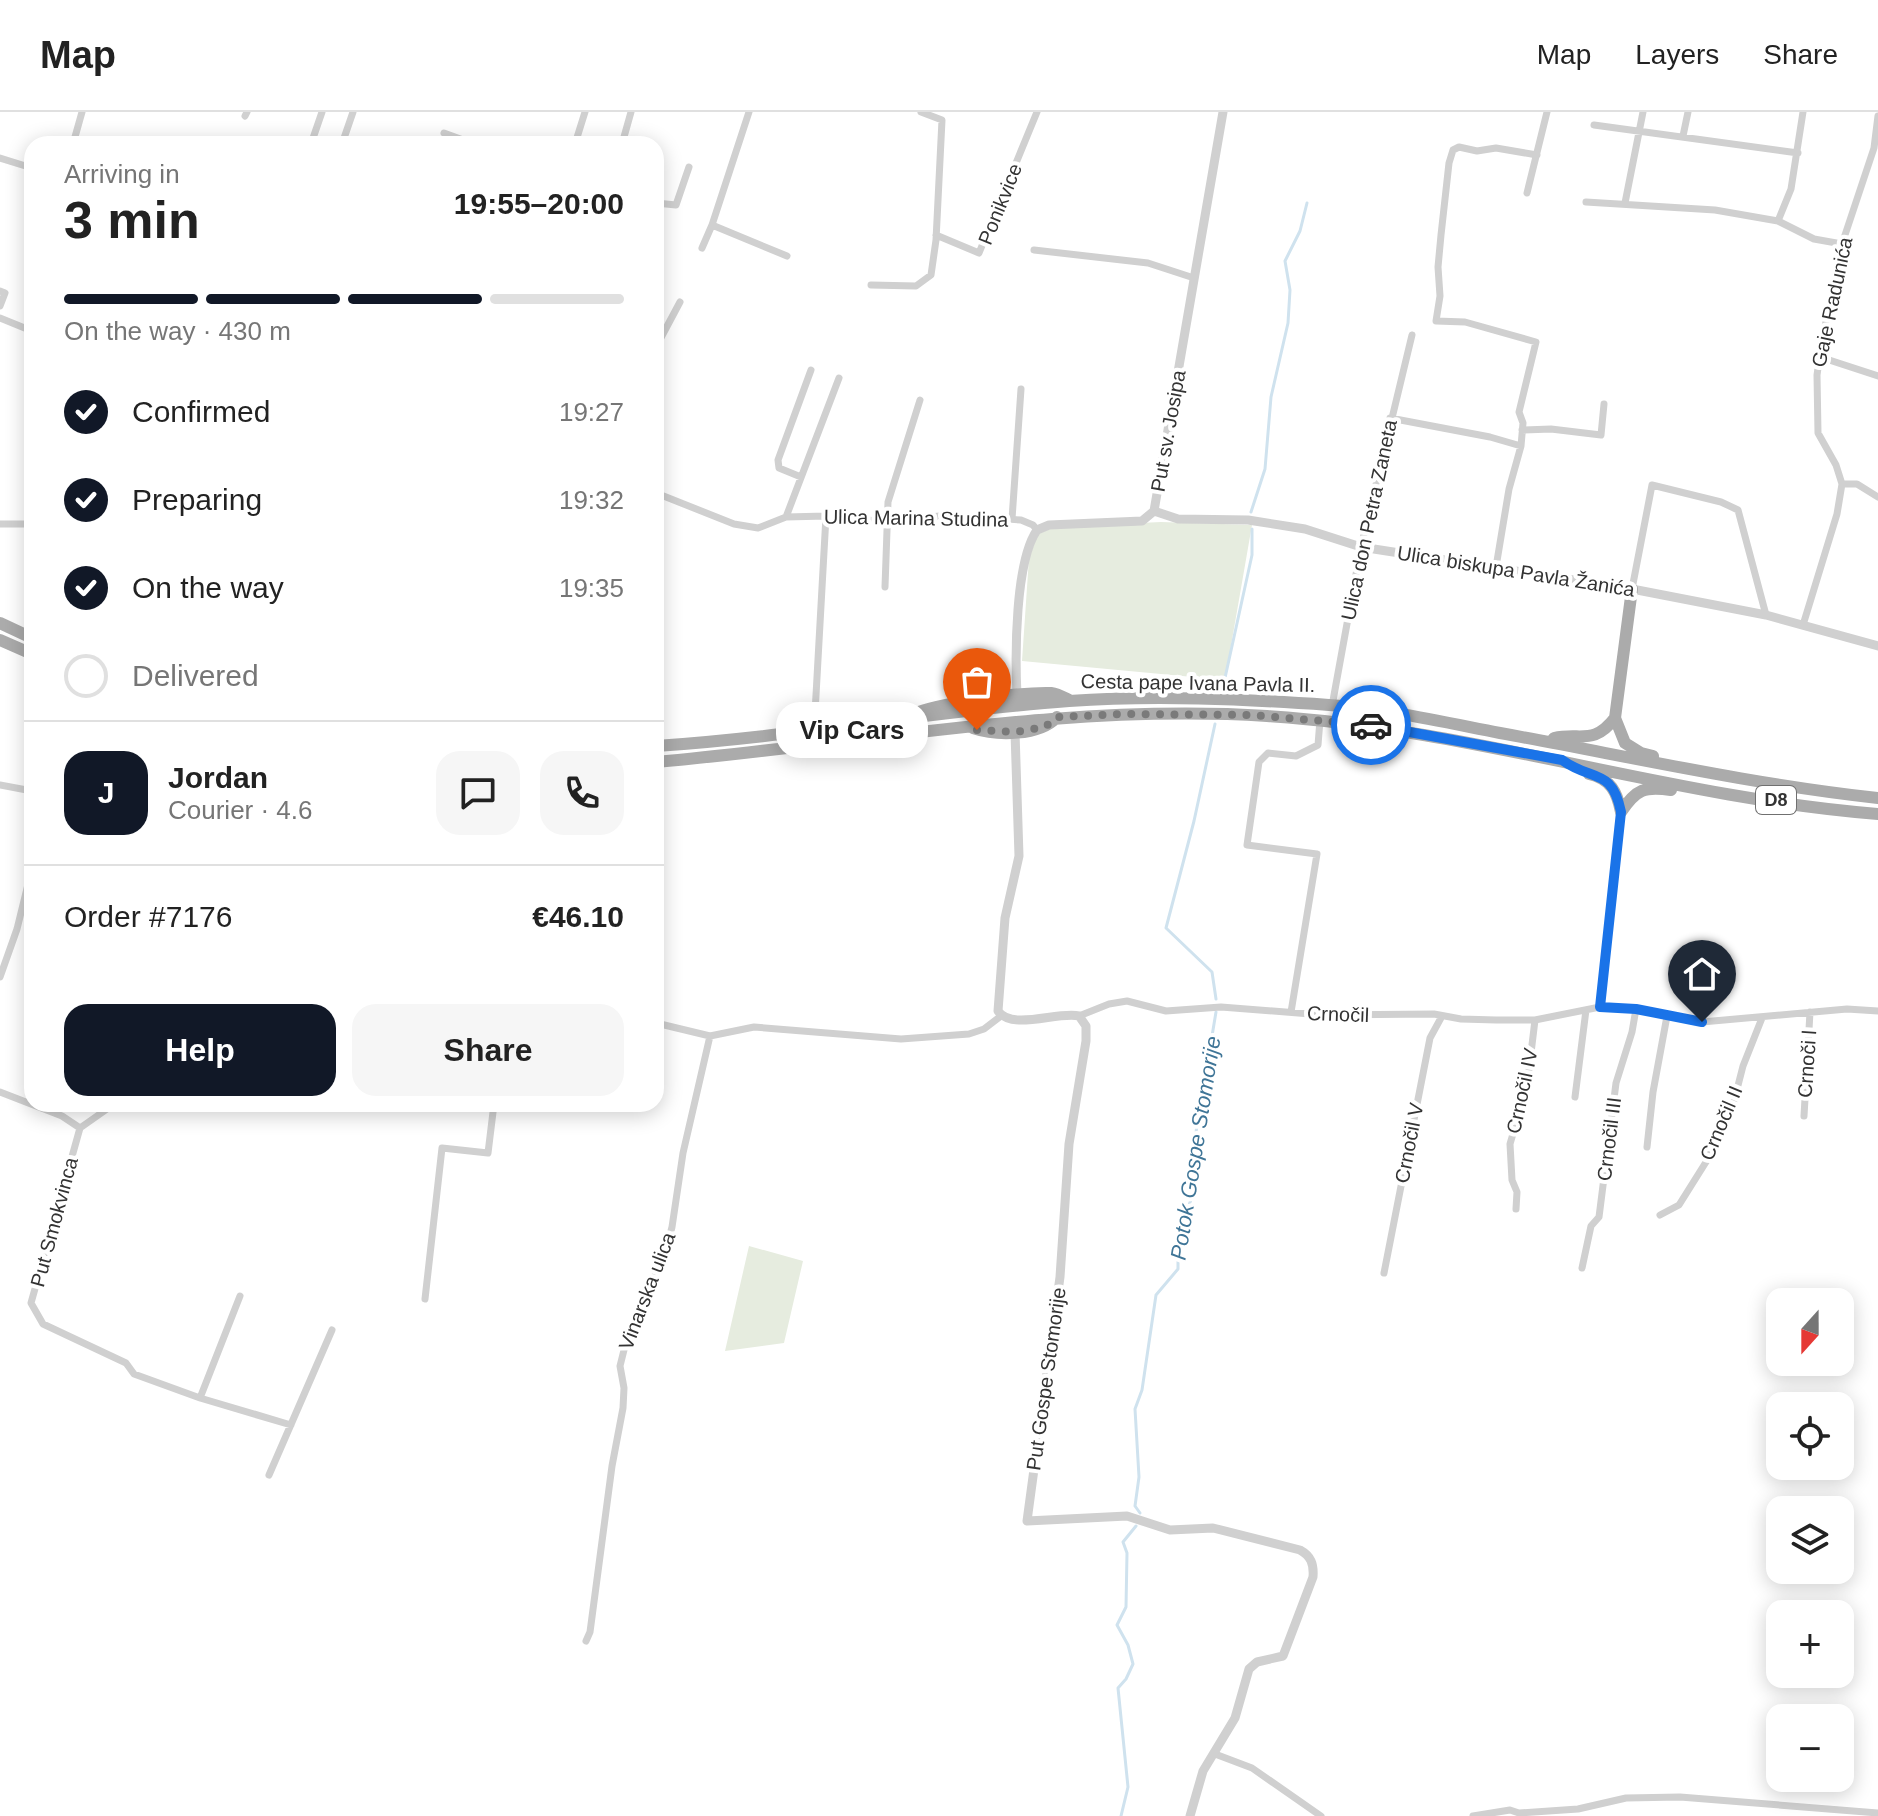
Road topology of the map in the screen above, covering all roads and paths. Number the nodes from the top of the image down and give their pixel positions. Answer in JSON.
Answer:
{"nodes":[{"id":1,"x":82,"y":112,"type":"edge"},
{"id":2,"x":322,"y":112,"type":"edge"},
{"id":3,"x":353,"y":112,"type":"edge"},
{"id":4,"x":585,"y":112,"type":"edge"},
{"id":5,"x":631,"y":112,"type":"edge"},
{"id":6,"x":749,"y":112,"type":"edge"},
{"id":7,"x":921,"y":112,"type":"edge"},
{"id":8,"x":1037,"y":112,"type":"edge"},
{"id":9,"x":1223,"y":112,"type":"edge"},
{"id":10,"x":1547,"y":112,"type":"edge"},
{"id":11,"x":1643,"y":112,"type":"edge"},
{"id":12,"x":1688,"y":112,"type":"edge"},
{"id":13,"x":1803,"y":112,"type":"edge"},
{"id":14,"x":1878,"y":116,"type":"edge"},
{"id":15,"x":1594,"y":125,"type":"dead end"},
{"id":16,"x":1638,"y":130,"type":"junction"},
{"id":17,"x":444,"y":133,"type":"dead end"},
{"id":18,"x":75,"y":136,"type":"edge"},
{"id":19,"x":314,"y":136,"type":"edge"},
{"id":20,"x":345,"y":136,"type":"edge"},
{"id":21,"x":452,"y":136,"type":"edge"},
{"id":22,"x":578,"y":136,"type":"edge"},
{"id":23,"x":624,"y":136,"type":"edge"},
{"id":24,"x":1683,"y":136,"type":"junction"},
{"id":25,"x":1798,"y":153,"type":"junction"},
{"id":26,"x":1537,"y":155,"type":"junction"},
{"id":27,"x":0,"y":158,"type":"edge"},
{"id":28,"x":24,"y":166,"type":"edge"},
{"id":29,"x":689,"y":167,"type":"dead end"},
{"id":30,"x":1527,"y":193,"type":"dead end"},
{"id":31,"x":1586,"y":202,"type":"dead end"},
{"id":32,"x":1625,"y":203,"type":"junction"},
{"id":33,"x":664,"y":204,"type":"edge"},
{"id":34,"x":1778,"y":221,"type":"junction"},
{"id":35,"x":712,"y":225,"type":"junction"},
{"id":36,"x":936,"y":235,"type":"junction"},
{"id":37,"x":1842,"y":244,"type":"junction"},
{"id":38,"x":702,"y":248,"type":"dead end"},
{"id":39,"x":1034,"y":250,"type":"dead end"},
{"id":40,"x":787,"y":256,"type":"dead end"},
{"id":41,"x":1194,"y":278,"type":"junction"},
{"id":42,"x":871,"y":285,"type":"dead end"},
{"id":43,"x":0,"y":291,"type":"edge"},
{"id":44,"x":680,"y":302,"type":"dead end"},
{"id":45,"x":0,"y":306,"type":"edge"},
{"id":46,"x":0,"y":318,"type":"edge"},
{"id":47,"x":24,"y":328,"type":"edge"},
{"id":48,"x":664,"y":332,"type":"edge"},
{"id":49,"x":1412,"y":335,"type":"dead end"},
{"id":50,"x":1820,"y":357,"type":"junction"},
{"id":51,"x":811,"y":370,"type":"dead end"},
{"id":52,"x":1878,"y":376,"type":"edge"},
{"id":53,"x":839,"y":378,"type":"dead end"},
{"id":54,"x":1021,"y":389,"type":"dead end"},
{"id":55,"x":920,"y":400,"type":"dead end"},
{"id":56,"x":1604,"y":404,"type":"dead end"},
{"id":57,"x":1390,"y":418,"type":"junction"},
{"id":58,"x":1522,"y":430,"type":"junction"},
{"id":59,"x":1521,"y":446,"type":"junction"},
{"id":60,"x":801,"y":477,"type":"junction"},
{"id":61,"x":1842,"y":484,"type":"junction"},
{"id":62,"x":664,"y":496,"type":"edge"},
{"id":63,"x":1878,"y":497,"type":"edge"},
{"id":64,"x":1154,"y":511,"type":"junction"},
{"id":65,"x":826,"y":516,"type":"junction"},
{"id":66,"x":786,"y":517,"type":"junction"},
{"id":67,"x":1012,"y":519,"type":"junction"},
{"id":68,"x":888,"y":522,"type":"junction"},
{"id":69,"x":0,"y":524,"type":"edge"},
{"id":70,"x":24,"y":524,"type":"edge"},
{"id":71,"x":1037,"y":530,"type":"junction"},
{"id":72,"x":1361,"y":547,"type":"junction"},
{"id":73,"x":1496,"y":567,"type":"junction"},
{"id":74,"x":885,"y":587,"type":"dead end"},
{"id":75,"x":1632,"y":589,"type":"junction"},
{"id":76,"x":1766,"y":615,"type":"junction"},
{"id":77,"x":0,"y":620,"type":"edge"},
{"id":78,"x":1803,"y":625,"type":"junction"},
{"id":79,"x":24,"y":635,"type":"edge"},
{"id":80,"x":2,"y":641,"type":"edge"},
{"id":81,"x":1878,"y":646,"type":"edge"},
{"id":82,"x":24,"y":651,"type":"edge"},
{"id":83,"x":1017,"y":695,"type":"junction"},
{"id":84,"x":1072,"y":701,"type":"junction"},
{"id":85,"x":1332,"y":706,"type":"junction"},
{"id":86,"x":1057,"y":717,"type":"junction"},
{"id":87,"x":1615,"y":718,"type":"junction"},
{"id":88,"x":908,"y":719,"type":"junction"},
{"id":89,"x":1320,"y":720,"type":"junction"},
{"id":90,"x":967,"y":725,"type":"junction"},
{"id":91,"x":814,"y":731,"type":"junction"},
{"id":92,"x":1015,"y":732,"type":"junction"},
{"id":93,"x":1547,"y":741,"type":"junction"},
{"id":94,"x":664,"y":745,"type":"edge"},
{"id":95,"x":1562,"y":760,"type":"junction"},
{"id":96,"x":664,"y":761,"type":"edge"},
{"id":97,"x":1687,"y":770,"type":"junction"},
{"id":98,"x":0,"y":785,"type":"edge"},
{"id":99,"x":1699,"y":788,"type":"junction"},
{"id":100,"x":24,"y":790,"type":"edge"},
{"id":101,"x":1878,"y":798,"type":"edge"},
{"id":102,"x":1621,"y":812,"type":"junction"},
{"id":103,"x":1878,"y":814,"type":"edge"},
{"id":104,"x":24,"y":901,"type":"edge"},
{"id":105,"x":0,"y":977,"type":"edge"},
{"id":106,"x":1600,"y":1007,"type":"junction"},
{"id":107,"x":1636,"y":1009,"type":"junction"},
{"id":108,"x":1586,"y":1010,"type":"junction"},
{"id":109,"x":1878,"y":1011,"type":"edge"},
{"id":110,"x":1291,"y":1012,"type":"junction"},
{"id":111,"x":1810,"y":1012,"type":"junction"},
{"id":112,"x":1001,"y":1016,"type":"junction"},
{"id":113,"x":1079,"y":1016,"type":"junction"},
{"id":114,"x":1442,"y":1016,"type":"junction"},
{"id":115,"x":1667,"y":1016,"type":"junction"},
{"id":116,"x":1762,"y":1018,"type":"junction"},
{"id":117,"x":1535,"y":1020,"type":"junction"},
{"id":118,"x":664,"y":1025,"type":"edge"},
{"id":119,"x":710,"y":1036,"type":"junction"},
{"id":120,"x":0,"y":1092,"type":"edge"},
{"id":121,"x":1575,"y":1097,"type":"dead end"},
{"id":122,"x":24,"y":1101,"type":"edge"},
{"id":123,"x":52,"y":1112,"type":"edge"},
{"id":124,"x":103,"y":1112,"type":"edge"},
{"id":125,"x":493,"y":1112,"type":"edge"},
{"id":126,"x":1804,"y":1116,"type":"dead end"},
{"id":127,"x":80,"y":1128,"type":"junction"},
{"id":128,"x":1647,"y":1147,"type":"dead end"},
{"id":129,"x":1516,"y":1209,"type":"dead end"},
{"id":130,"x":1660,"y":1215,"type":"dead end"},
{"id":131,"x":1582,"y":1268,"type":"dead end"},
{"id":132,"x":1384,"y":1273,"type":"dead end"},
{"id":133,"x":240,"y":1296,"type":"dead end"},
{"id":134,"x":425,"y":1299,"type":"dead end"},
{"id":135,"x":332,"y":1330,"type":"dead end"},
{"id":136,"x":200,"y":1398,"type":"junction"},
{"id":137,"x":291,"y":1425,"type":"junction"},
{"id":138,"x":269,"y":1475,"type":"dead end"},
{"id":139,"x":586,"y":1641,"type":"dead end"},
{"id":140,"x":1215,"y":1754,"type":"junction"},
{"id":141,"x":1878,"y":1813,"type":"edge"},
{"id":142,"x":1517,"y":1814,"type":"edge"},
{"id":143,"x":1190,"y":1816,"type":"edge"},
{"id":144,"x":1321,"y":1816,"type":"edge"},
{"id":145,"x":1473,"y":1816,"type":"edge"}],
"edges":[{"from":1,"to":18,"type":"street"},
{"from":2,"to":19,"type":"street"},
{"from":3,"to":20,"type":"street"},
{"from":4,"to":22,"type":"street"},
{"from":5,"to":23,"type":"street"},
{"from":6,"to":35,"type":"street"},
{"from":7,"to":36,"type":"street"},
{"from":8,"to":36,"type":"street","name":"Ponikvice"},
{"from":9,"to":41,"type":"street","name":"Put sv. Josipa"},
{"from":10,"to":26,"type":"street"},
{"from":11,"to":16,"type":"street"},
{"from":12,"to":24,"type":"street"},
{"from":13,"to":25,"type":"street"},
{"from":14,"to":37,"type":"street","name":"Gaje Radunića"},
{"from":15,"to":16,"type":"street"},
{"from":16,"to":24,"type":"street"},
{"from":16,"to":32,"type":"street"},
{"from":17,"to":21,"type":"street"},
{"from":24,"to":25,"type":"street"},
{"from":25,"to":34,"type":"street"},
{"from":26,"to":30,"type":"street"},
{"from":26,"to":58,"type":"street"},
{"from":27,"to":28,"type":"street"},
{"from":29,"to":33,"type":"street"},
{"from":31,"to":32,"type":"street"},
{"from":32,"to":34,"type":"street"},
{"from":34,"to":37,"type":"street"},
{"from":35,"to":38,"type":"street"},
{"from":35,"to":40,"type":"street"},
{"from":36,"to":42,"type":"street"},
{"from":37,"to":50,"type":"street","name":"Gaje Radunića"},
{"from":39,"to":41,"type":"street"},
{"from":41,"to":64,"type":"street","name":"Put sv. Josipa"},
{"from":43,"to":45,"type":"street"},
{"from":44,"to":48,"type":"street"},
{"from":46,"to":47,"type":"street"},
{"from":49,"to":57,"type":"street","name":"Ulica don Petra Zaneta"},
{"from":50,"to":52,"type":"street"},
{"from":50,"to":61,"type":"street","name":"Gaje Radunića"},
{"from":51,"to":60,"type":"street"},
{"from":53,"to":60,"type":"street"},
{"from":54,"to":67,"type":"street"},
{"from":55,"to":68,"type":"street"},
{"from":56,"to":58,"type":"street"},
{"from":57,"to":59,"type":"street"},
{"from":57,"to":72,"type":"street","name":"Ulica don Petra Zaneta"},
{"from":58,"to":59,"type":"street"},
{"from":59,"to":73,"type":"street"},
{"from":60,"to":66,"type":"street"},
{"from":61,"to":63,"type":"street"},
{"from":61,"to":78,"type":"street"},
{"from":62,"to":66,"type":"street","name":"Ulica Marina Studina"},
{"from":64,"to":71,"type":"street","name":"Put sv. Josipa"},
{"from":64,"to":72,"type":"street","name":"Ulica biskupa Pavla Žanića"},
{"from":65,"to":66,"type":"street","name":"Ulica Marina Studina"},
{"from":65,"to":68,"type":"street","name":"Ulica Marina Studina"},
{"from":65,"to":91,"type":"street"},
{"from":67,"to":68,"type":"street","name":"Ulica Marina Studina"},
{"from":67,"to":71,"type":"street","name":"Ulica Marina Studina"},
{"from":68,"to":74,"type":"street"},
{"from":69,"to":70,"type":"street"},
{"from":71,"to":83,"type":"street"},
{"from":72,"to":73,"type":"street","name":"Ulica biskupa Pavla Žanića"},
{"from":72,"to":85,"type":"street","name":"Ulica don Petra Zaneta"},
{"from":73,"to":75,"type":"street","name":"Ulica biskupa Pavla Žanića"},
{"from":75,"to":76,"type":"street","name":"Ulica biskupa Pavla Žanića"},
{"from":75,"to":76,"type":"street"},
{"from":75,"to":87,"type":"main road"},
{"from":76,"to":78,"type":"street","name":"Ulica biskupa Pavla Žanića"},
{"from":77,"to":79,"type":"main road"},
{"from":78,"to":81,"type":"street","name":"Ulica biskupa Pavla Žanića"},
{"from":80,"to":82,"type":"main road"},
{"from":83,"to":84,"type":"main road"},
{"from":83,"to":88,"type":"main road"},
{"from":84,"to":85,"type":"main road","name":"Cesta pape Ivana Pavla II.","number":"D8"},
{"from":84,"to":88,"type":"main road","name":"Cesta pape Ivana Pavla II.","number":"D8"},
{"from":85,"to":93,"type":"main road","name":"Cesta pape Ivana Pavla II.","number":"D8"},
{"from":86,"to":89,"type":"main road","name":"Cesta pape Ivana Pavla II.","number":"D8"},
{"from":86,"to":90,"type":"main road","name":"Cesta pape Ivana Pavla II.","number":"D8"},
{"from":86,"to":92,"type":"main road"},
{"from":87,"to":93,"type":"main road"},
{"from":87,"to":97,"type":"main road"},
{"from":88,"to":91,"type":"main road","name":"Cesta pape Ivana Pavla II.","number":"D8"},
{"from":89,"to":95,"type":"main road","name":"Cesta pape Ivana Pavla II.","number":"D8"},
{"from":89,"to":110,"type":"street"},
{"from":90,"to":92,"type":"main road"},
{"from":90,"to":96,"type":"main road","name":"Cesta pape Ivana Pavla II.","number":"D8"},
{"from":91,"to":94,"type":"main road","name":"Cesta pape Ivana Pavla II.","number":"D8"},
{"from":92,"to":112,"type":"street"},
{"from":93,"to":97,"type":"main road","name":"Cesta pape Ivana Pavla II.","number":"D8"},
{"from":95,"to":99,"type":"main road","name":"Cesta pape Ivana Pavla II.","number":"D8"},
{"from":95,"to":102,"type":"main road"},
{"from":97,"to":101,"type":"main road","name":"Cesta pape Ivana Pavla II.","number":"D8"},
{"from":98,"to":100,"type":"street"},
{"from":99,"to":102,"type":"main road"},
{"from":99,"to":103,"type":"main road","name":"Cesta pape Ivana Pavla II.","number":"D8"},
{"from":102,"to":106,"type":"street"},
{"from":104,"to":105,"type":"street"},
{"from":106,"to":107,"type":"street","name":"Crnoči l"},
{"from":106,"to":108,"type":"street","name":"Crnočil"},
{"from":107,"to":115,"type":"street","name":"Crnoči l"},
{"from":107,"to":131,"type":"street","name":"Crnočil III"},
{"from":108,"to":117,"type":"street","name":"Crnočil"},
{"from":108,"to":121,"type":"street"},
{"from":109,"to":111,"type":"street","name":"Crnoči l"},
{"from":110,"to":113,"type":"street","name":"Crnočil"},
{"from":110,"to":114,"type":"street","name":"Crnočil"},
{"from":111,"to":116,"type":"street","name":"Crnoči l"},
{"from":111,"to":126,"type":"street","name":"Crnoči l"},
{"from":112,"to":113,"type":"street"},
{"from":112,"to":119,"type":"street"},
{"from":113,"to":140,"type":"street","name":"Put Gospe Stomorije"},
{"from":114,"to":117,"type":"street","name":"Crnočil"},
{"from":114,"to":132,"type":"street","name":"Crnočil V"},
{"from":115,"to":116,"type":"street","name":"Crnoči l"},
{"from":115,"to":128,"type":"street"},
{"from":116,"to":130,"type":"street","name":"Crnočil II"},
{"from":117,"to":129,"type":"street","name":"Crnočil IV"},
{"from":118,"to":119,"type":"street"},
{"from":119,"to":139,"type":"street","name":"Vinarska ulica"},
{"from":120,"to":122,"type":"street"},
{"from":123,"to":127,"type":"street"},
{"from":124,"to":127,"type":"street"},
{"from":125,"to":134,"type":"street"},
{"from":127,"to":136,"type":"street","name":"Put Smokvinca"},
{"from":133,"to":136,"type":"street"},
{"from":135,"to":137,"type":"street"},
{"from":136,"to":137,"type":"street","name":"Put Smokvinca"},
{"from":137,"to":138,"type":"street"},
{"from":140,"to":143,"type":"street","name":"Put Gospe Stomorije"},
{"from":140,"to":144,"type":"street"},
{"from":141,"to":142,"type":"street"},
{"from":142,"to":145,"type":"street"}]}
